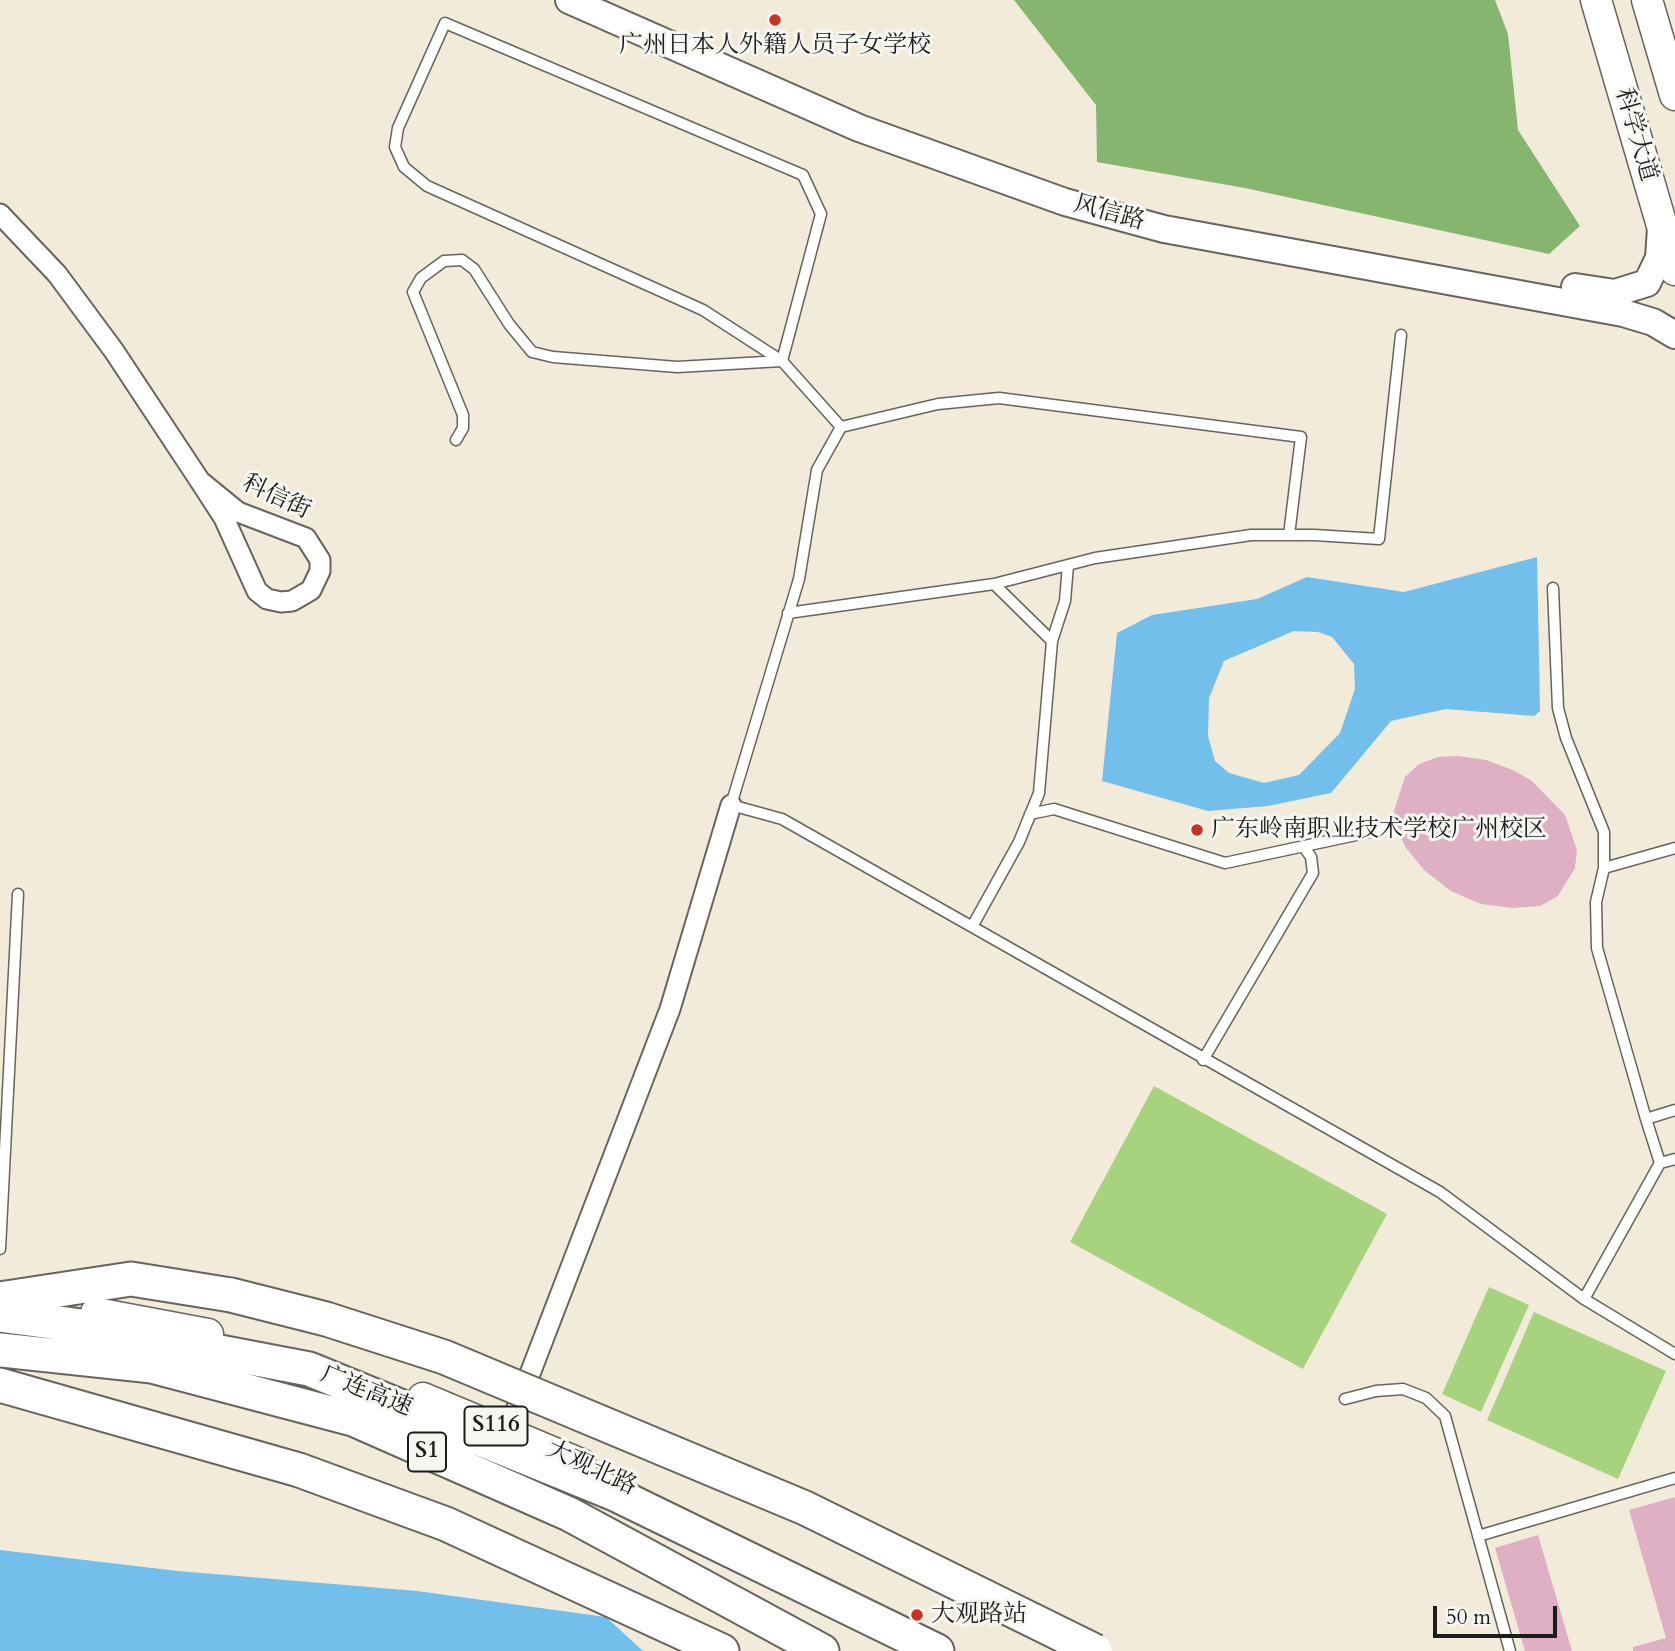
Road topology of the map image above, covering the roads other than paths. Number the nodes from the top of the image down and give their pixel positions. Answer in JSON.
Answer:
{"nodes":[{"id":1,"x":569,"y":0,"type":"edge"},
{"id":2,"x":600,"y":0,"type":"edge"},
{"id":3,"x":1596,"y":0,"type":"edge"},
{"id":4,"x":1647,"y":0,"type":"edge"},
{"id":5,"x":1675,"y":95,"type":"edge"},
{"id":6,"x":0,"y":214,"type":"edge"},
{"id":7,"x":1661,"y":226,"type":"junction"},
{"id":8,"x":1675,"y":270,"type":"edge"},
{"id":9,"x":1598,"y":300,"type":"junction"},
{"id":10,"x":1401,"y":335,"type":"dead end"},
{"id":11,"x":1675,"y":335,"type":"edge"},
{"id":12,"x":782,"y":360,"type":"junction"},
{"id":13,"x":841,"y":427,"type":"junction"},
{"id":14,"x":456,"y":440,"type":"dead end"},
{"id":15,"x":200,"y":481,"type":"junction"},
{"id":16,"x":1290,"y":535,"type":"junction"},
{"id":17,"x":1068,"y":565,"type":"junction"},
{"id":18,"x":994,"y":584,"type":"junction"},
{"id":19,"x":1553,"y":588,"type":"dead end"},
{"id":20,"x":788,"y":614,"type":"junction"},
{"id":21,"x":1052,"y":641,"type":"junction"},
{"id":22,"x":731,"y":805,"type":"junction"},
{"id":23,"x":1030,"y":814,"type":"junction"},
{"id":24,"x":1384,"y":829,"type":"dead end"},
{"id":25,"x":1303,"y":846,"type":"junction"},
{"id":26,"x":1675,"y":848,"type":"edge"},
{"id":27,"x":1604,"y":868,"type":"junction"},
{"id":28,"x":18,"y":894,"type":"dead end"},
{"id":29,"x":974,"y":925,"type":"junction"},
{"id":30,"x":1203,"y":1060,"type":"junction"},
{"id":31,"x":1675,"y":1110,"type":"edge"},
{"id":32,"x":1646,"y":1119,"type":"junction"},
{"id":33,"x":1675,"y":1159,"type":"edge"},
{"id":34,"x":1660,"y":1163,"type":"junction"},
{"id":35,"x":0,"y":1249,"type":"edge"},
{"id":36,"x":1584,"y":1298,"type":"junction"},
{"id":37,"x":0,"y":1300,"type":"edge"},
{"id":38,"x":0,"y":1315,"type":"edge"},
{"id":39,"x":0,"y":1350,"type":"edge"},
{"id":40,"x":1675,"y":1354,"type":"edge"},
{"id":41,"x":0,"y":1359,"type":"edge"},
{"id":42,"x":0,"y":1385,"type":"edge"},
{"id":43,"x":1345,"y":1399,"type":"dead end"},
{"id":44,"x":508,"y":1432,"type":"junction"},
{"id":45,"x":1675,"y":1478,"type":"edge"},
{"id":46,"x":1478,"y":1536,"type":"junction"},
{"id":47,"x":722,"y":1651,"type":"edge"},
{"id":48,"x":802,"y":1651,"type":"edge"},
{"id":49,"x":822,"y":1651,"type":"edge"},
{"id":50,"x":937,"y":1651,"type":"edge"},
{"id":51,"x":957,"y":1651,"type":"edge"},
{"id":52,"x":1095,"y":1651,"type":"edge"},
{"id":53,"x":1510,"y":1651,"type":"edge"}],
"edges":[{"from":1,"to":9,"type":"street","name":"风信路"},
{"from":2,"to":9,"type":"street","name":"风信路"},
{"from":3,"to":7,"type":"main road","name":"科学大道"},
{"from":4,"to":5,"type":"main road","name":"科学大道"},
{"from":6,"to":15,"type":"street","name":"科信街"},
{"from":7,"to":8,"type":"main road","name":"科学大道"},
{"from":7,"to":9,"type":"street","name":"风信路"},
{"from":9,"to":11,"type":"street","name":"风信路"},
{"from":10,"to":16,"type":"lane"},
{"from":12,"to":12,"type":"lane"},
{"from":12,"to":13,"type":"lane"},
{"from":12,"to":14,"type":"lane"},
{"from":13,"to":16,"type":"lane"},
{"from":13,"to":20,"type":"lane"},
{"from":15,"to":15,"type":"street","name":"科信街"},
{"from":16,"to":17,"type":"lane"},
{"from":17,"to":18,"type":"lane"},
{"from":17,"to":21,"type":"lane"},
{"from":18,"to":20,"type":"lane"},
{"from":18,"to":21,"type":"lane"},
{"from":19,"to":27,"type":"lane"},
{"from":20,"to":22,"type":"lane"},
{"from":21,"to":23,"type":"lane"},
{"from":22,"to":29,"type":"lane"},
{"from":22,"to":44,"type":"street"},
{"from":23,"to":25,"type":"lane"},
{"from":23,"to":29,"type":"lane"},
{"from":24,"to":25,"type":"lane"},
{"from":25,"to":30,"type":"lane"},
{"from":26,"to":27,"type":"lane"},
{"from":27,"to":32,"type":"lane"},
{"from":28,"to":35,"type":"lane"},
{"from":29,"to":30,"type":"lane"},
{"from":30,"to":36,"type":"lane"},
{"from":31,"to":32,"type":"lane"},
{"from":32,"to":34,"type":"lane"},
{"from":33,"to":34,"type":"lane"},
{"from":34,"to":36,"type":"lane"},
{"from":36,"to":40,"type":"lane"},
{"from":37,"to":44,"type":"main road","name":"大观北路","number":"S116"},
{"from":37,"to":52,"type":"highway","bridge":true},
{"from":38,"to":50,"type":"highway","name":"广连高速","number":"S1"},
{"from":39,"to":49,"type":"highway","name":"广连高速","number":"S1"},
{"from":41,"to":48,"type":"main road","number":"S116"},
{"from":42,"to":47,"type":"highway"},
{"from":43,"to":46,"type":"lane"},
{"from":44,"to":51,"type":"main road","name":"大观北路","number":"S116"},
{"from":45,"to":46,"type":"lane"},
{"from":46,"to":53,"type":"lane"}]}
